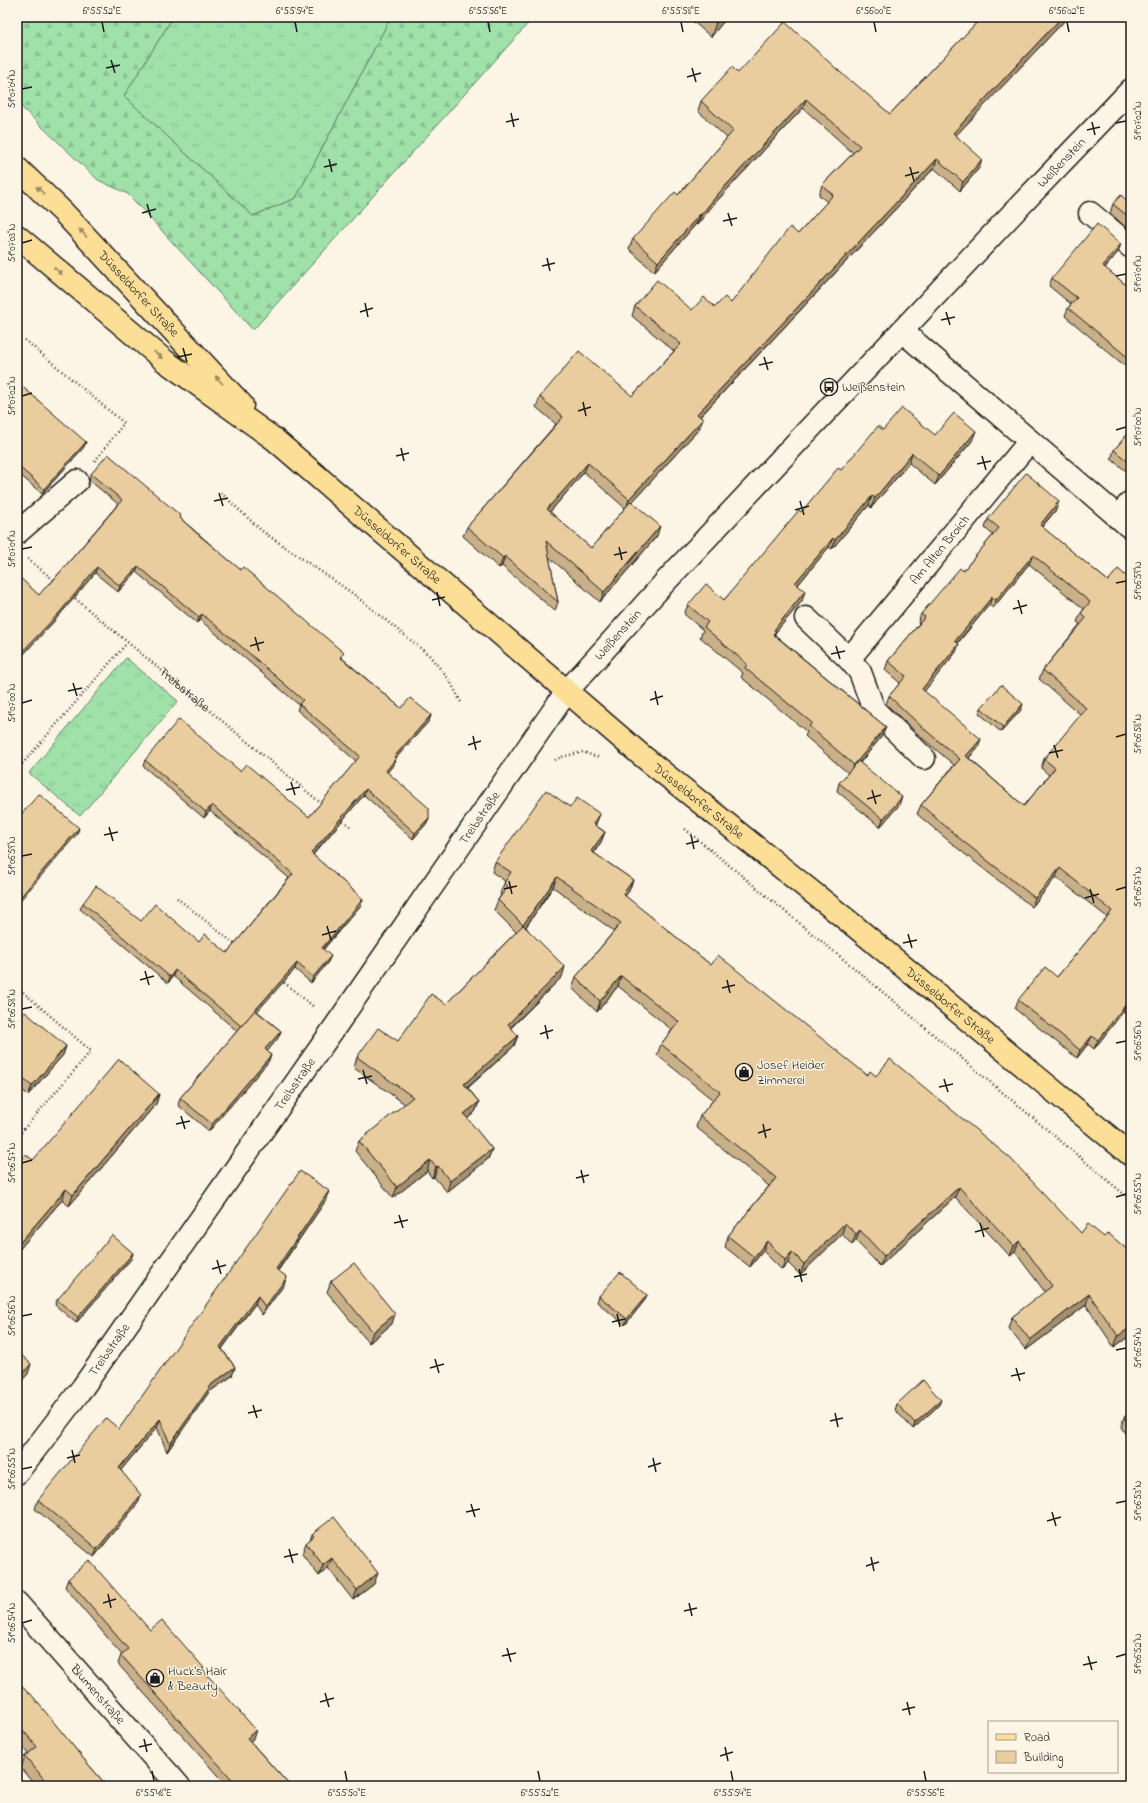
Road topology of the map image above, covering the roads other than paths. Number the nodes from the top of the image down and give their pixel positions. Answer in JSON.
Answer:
{"nodes":[{"id":1,"x":1131,"y":90,"type":"edge"},
{"id":2,"x":17,"y":168,"type":"edge"},
{"id":3,"x":1090,"y":213,"type":"dead end"},
{"id":4,"x":17,"y":236,"type":"edge"},
{"id":5,"x":1131,"y":247,"type":"edge"},
{"id":6,"x":902,"y":331,"type":"junction"},
{"id":7,"x":274,"y":439,"type":"junction"},
{"id":8,"x":1030,"y":441,"type":"junction"},
{"id":9,"x":78,"y":481,"type":"road end"},
{"id":10,"x":1126,"y":515,"type":"edge"},
{"id":11,"x":17,"y":533,"type":"edge"},
{"id":12,"x":806,"y":618,"type":"dead end"},
{"id":13,"x":849,"y":659,"type":"junction"},
{"id":14,"x":567,"y":691,"type":"junction"},
{"id":15,"x":924,"y":758,"type":"dead end"},
{"id":16,"x":1131,"y":1155,"type":"edge"},
{"id":17,"x":17,"y":1473,"type":"edge"},
{"id":18,"x":17,"y":1603,"type":"edge"},
{"id":19,"x":179,"y":1786,"type":"edge"}],
"edges":[{"from":1,"to":6,"type":"street","name":"Weißenstein"},
{"from":7,"to":2,"type":"main road","name":"Düsseldorfer Straße","one_way":true},
{"from":3,"to":5,"type":"street"},
{"from":4,"to":7,"type":"main road","name":"Düsseldorfer Straße","one_way":true},
{"from":6,"to":8,"type":"street"},
{"from":6,"to":14,"type":"street","name":"Weißenstein"},
{"from":7,"to":14,"type":"main road","name":"Düsseldorfer Straße"},
{"from":8,"to":10,"type":"street"},
{"from":8,"to":13,"type":"street","name":"Am Alten Broich"},
{"from":9,"to":11,"type":"street"},
{"from":12,"to":13,"type":"street"},
{"from":13,"to":15,"type":"street"},
{"from":14,"to":16,"type":"main road","name":"Düsseldorfer Straße"},
{"from":14,"to":17,"type":"street","name":"Treibstraße"},
{"from":18,"to":19,"type":"street","name":"Blumenstraße"}]}
